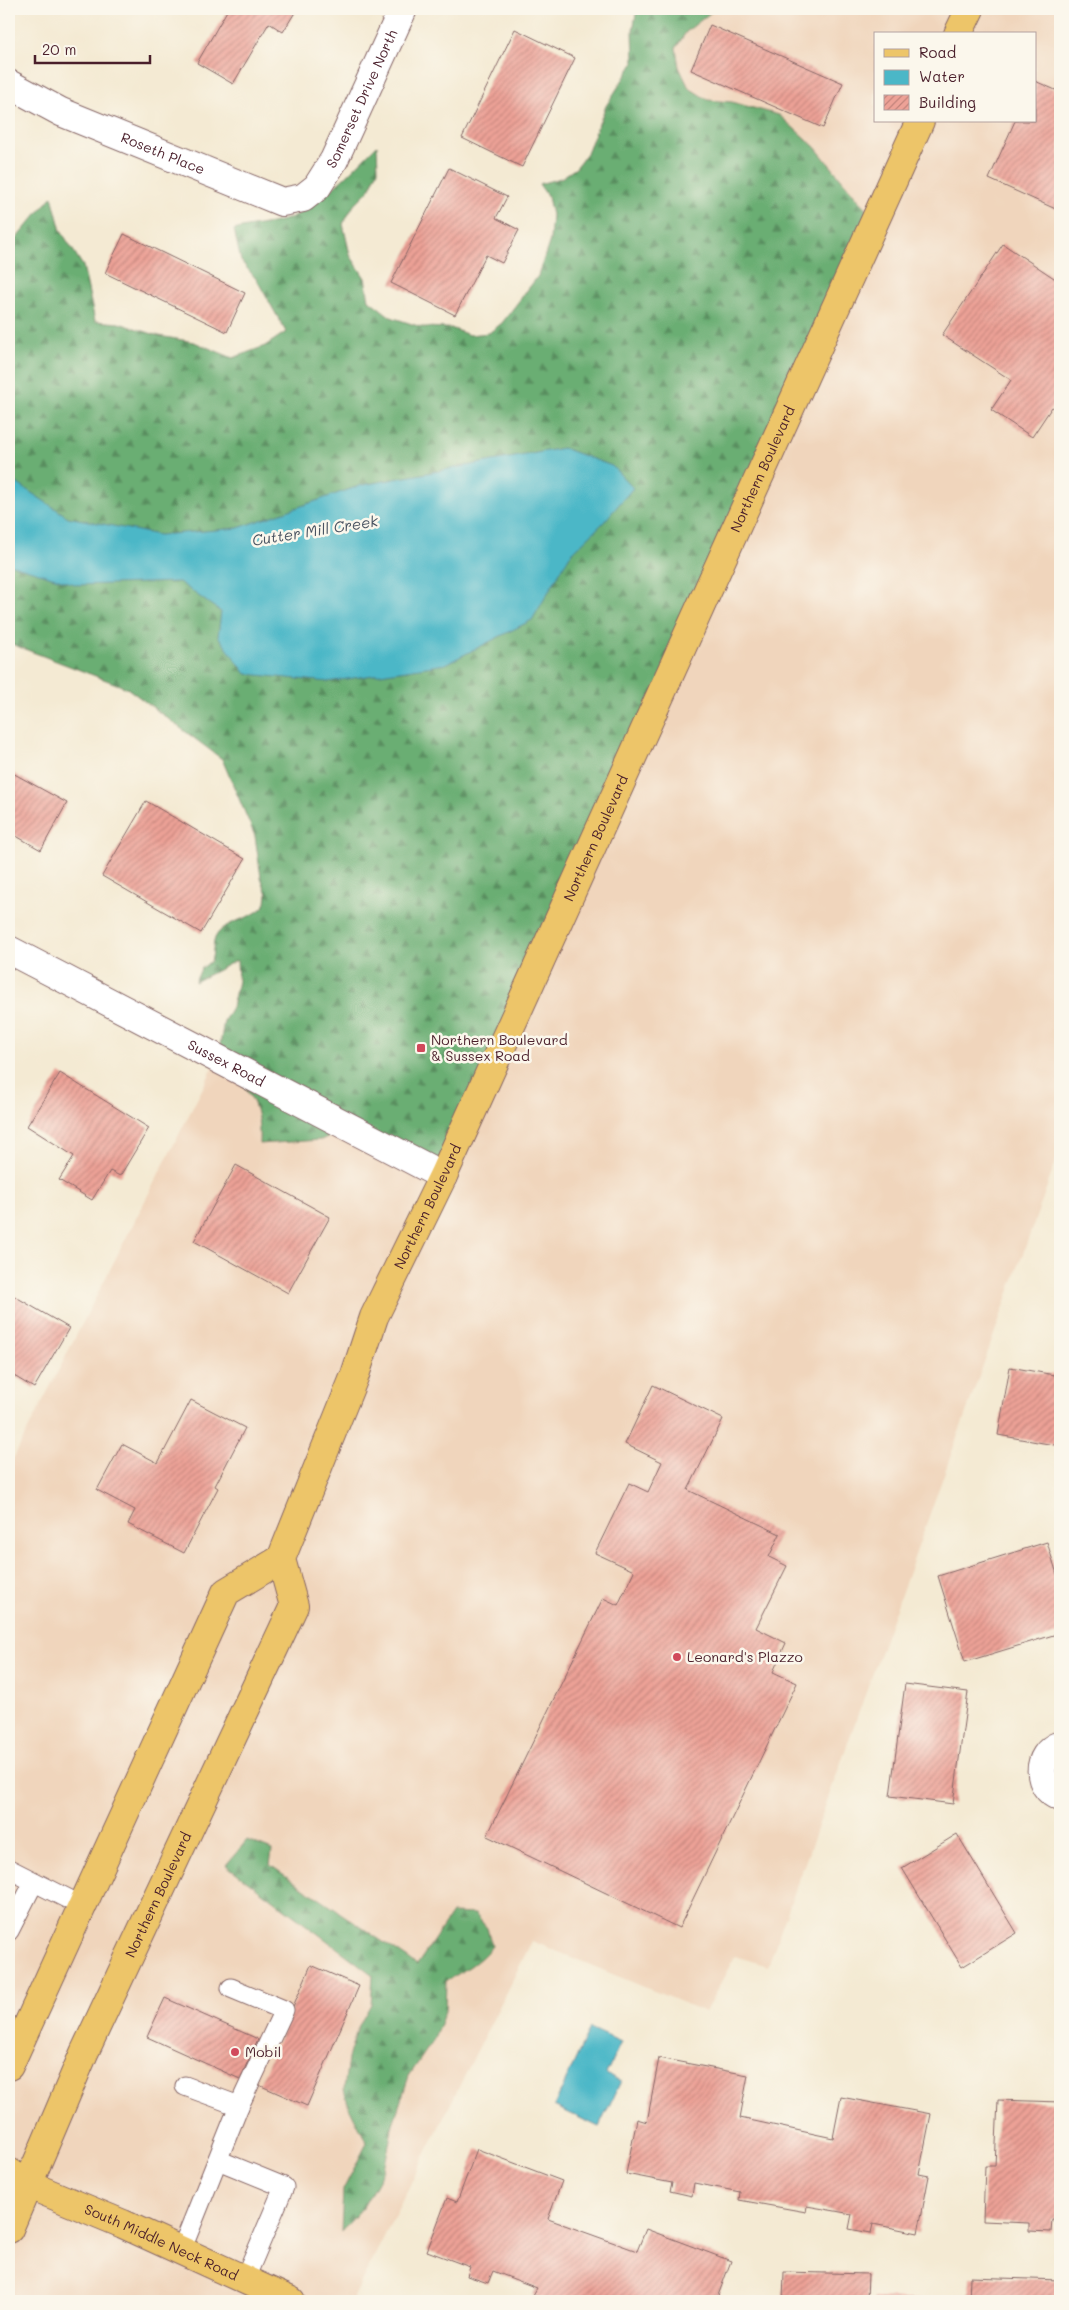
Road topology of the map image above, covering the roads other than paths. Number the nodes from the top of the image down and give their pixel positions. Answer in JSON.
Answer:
{"nodes":[{"id":1,"x":403,"y":9,"type":"edge"},
{"id":2,"x":970,"y":9,"type":"edge"},
{"id":3,"x":959,"y":32,"type":"edge"},
{"id":4,"x":9,"y":84,"type":"edge"},
{"id":5,"x":920,"y":122,"type":"edge"},
{"id":6,"x":317,"y":187,"type":"joint"},
{"id":7,"x":9,"y":950,"type":"edge"},
{"id":8,"x":443,"y":1176,"type":"junction"},
{"id":9,"x":281,"y":1559,"type":"junction"},
{"id":10,"x":1060,"y":1745,"type":"edge"},
{"id":11,"x":1060,"y":1797,"type":"edge"},
{"id":12,"x":9,"y":1869,"type":"edge"},
{"id":13,"x":34,"y":1882,"type":"junction"},
{"id":14,"x":82,"y":1906,"type":"junction"},
{"id":15,"x":9,"y":1931,"type":"edge"},
{"id":16,"x":231,"y":1988,"type":"dead end"},
{"id":17,"x":12,"y":2049,"type":"edge"},
{"id":18,"x":185,"y":2086,"type":"dead end"},
{"id":19,"x":238,"y":2106,"type":"junction"},
{"id":20,"x":218,"y":2160,"type":"junction"},
{"id":21,"x":19,"y":2178,"type":"edge"},
{"id":22,"x":9,"y":2229,"type":"edge"},
{"id":23,"x":181,"y":2252,"type":"junction"},
{"id":24,"x":244,"y":2281,"type":"junction"},
{"id":25,"x":291,"y":2301,"type":"edge"}],
"edges":[{"from":1,"to":6,"type":"street","name":"Somerset Drive North"},
{"from":2,"to":3,"type":"main road"},
{"from":4,"to":6,"type":"street","name":"Roseth Place"},
{"from":5,"to":8,"type":"main road","name":"Northern Boulevard"},
{"from":7,"to":8,"type":"street","name":"Sussex Road"},
{"from":8,"to":9,"type":"main road","name":"Northern Boulevard"},
{"from":9,"to":14,"type":"main road"},
{"from":9,"to":21,"type":"main road","name":"Northern Boulevard"},
{"from":10,"to":11,"type":"street"},
{"from":12,"to":13,"type":"lane"},
{"from":13,"to":14,"type":"lane"},
{"from":13,"to":15,"type":"lane"},
{"from":14,"to":17,"type":"main road"},
{"from":16,"to":19,"type":"lane"},
{"from":18,"to":19,"type":"lane"},
{"from":19,"to":20,"type":"lane"},
{"from":20,"to":23,"type":"lane"},
{"from":20,"to":24,"type":"lane"},
{"from":21,"to":22,"type":"main road","name":"Northern Boulevard"},
{"from":21,"to":23,"type":"main road","name":"South Middle Neck Road"},
{"from":23,"to":24,"type":"main road","name":"South Middle Neck Road"},
{"from":24,"to":25,"type":"main road","name":"South Middle Neck Road"}]}
